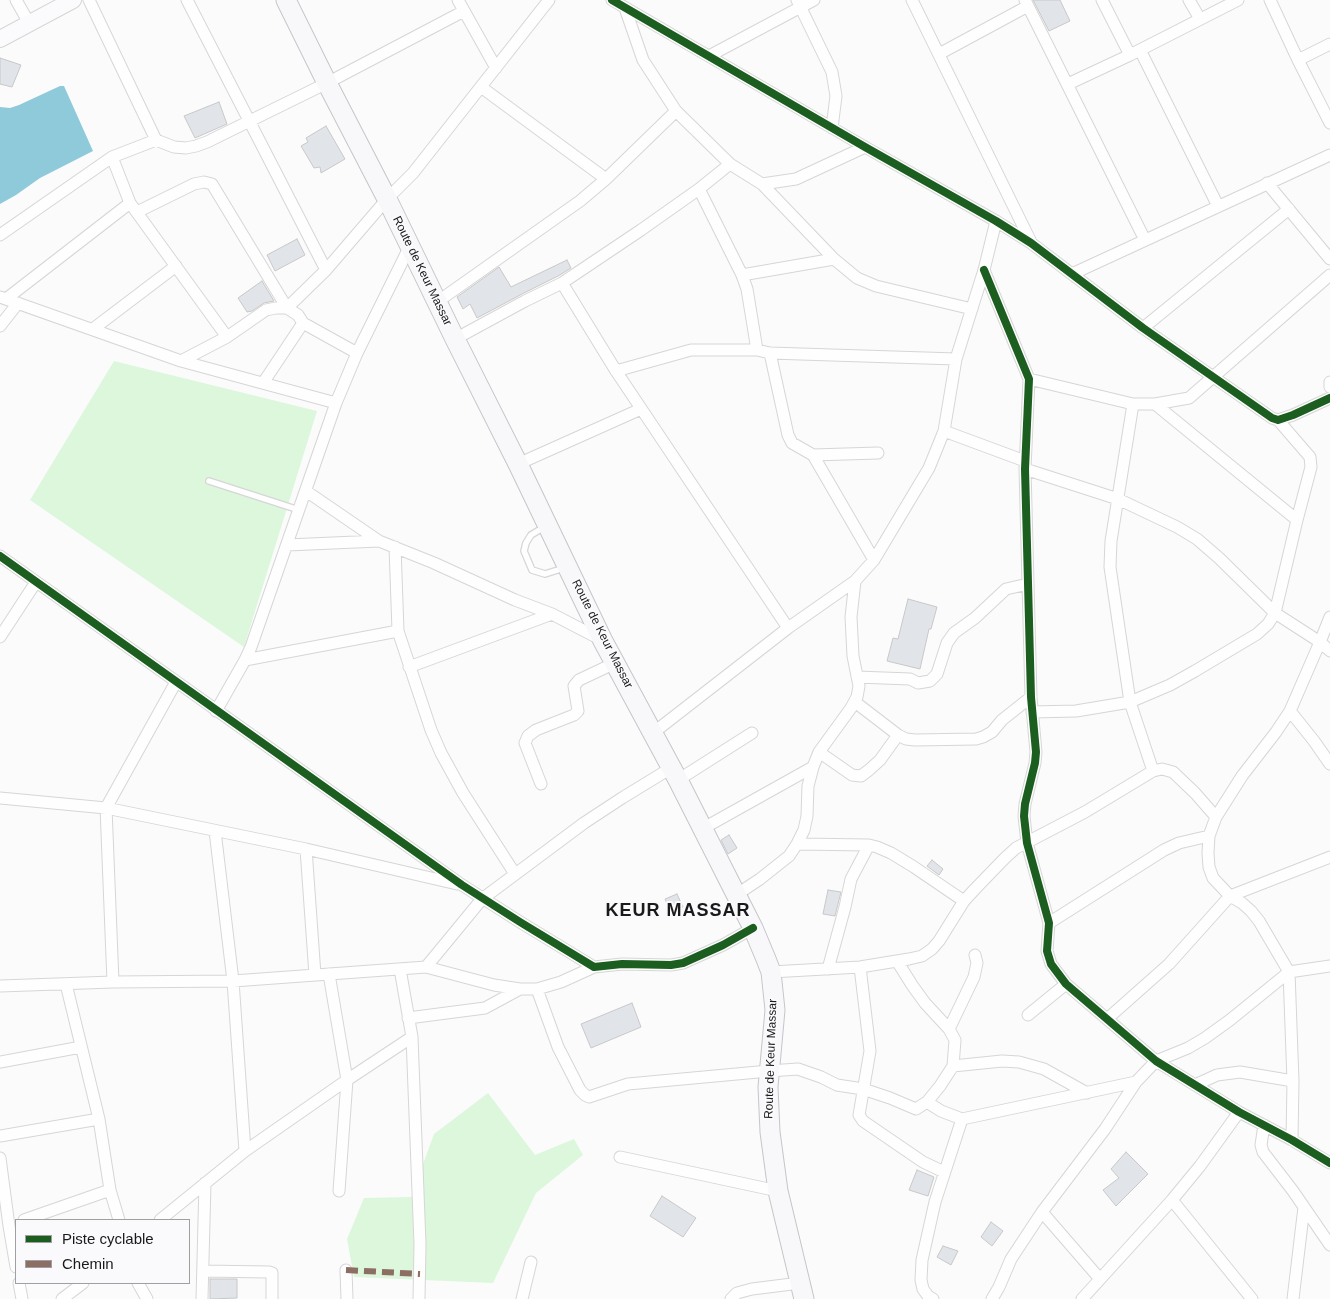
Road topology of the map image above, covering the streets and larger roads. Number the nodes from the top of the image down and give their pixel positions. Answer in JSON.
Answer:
{"nodes":[{"id":1,"x":16,"y":0,"type":"edge"},
{"id":2,"x":89,"y":0,"type":"edge"},
{"id":3,"x":187,"y":0,"type":"edge"},
{"id":4,"x":286,"y":0,"type":"edge"},
{"id":5,"x":458,"y":0,"type":"edge"},
{"id":6,"x":549,"y":0,"type":"edge"},
{"id":7,"x":612,"y":0,"type":"edge"},
{"id":8,"x":814,"y":0,"type":"edge"},
{"id":9,"x":912,"y":0,"type":"edge"},
{"id":10,"x":1102,"y":0,"type":"edge"},
{"id":11,"x":1189,"y":0,"type":"edge"},
{"id":12,"x":1238,"y":0,"type":"edge"},
{"id":13,"x":1270,"y":0,"type":"edge"},
{"id":14,"x":71,"y":1,"type":"edge"},
{"id":15,"x":798,"y":3,"type":"edge"},
{"id":16,"x":1027,"y":3,"type":"edge"},
{"id":17,"x":625,"y":8,"type":"junction"},
{"id":18,"x":464,"y":11,"type":"junction"},
{"id":19,"x":1200,"y":19,"type":"junction"},
{"id":20,"x":30,"y":23,"type":"junction"},
{"id":21,"x":0,"y":39,"type":"edge"},
{"id":22,"x":1330,"y":44,"type":"edge"},
{"id":23,"x":1140,"y":50,"type":"junction"},
{"id":24,"x":939,"y":54,"type":"junction"},
{"id":25,"x":1130,"y":55,"type":"junction"},
{"id":26,"x":709,"y":56,"type":"junction"},
{"id":27,"x":1298,"y":60,"type":"junction"},
{"id":28,"x":496,"y":68,"type":"junction"},
{"id":29,"x":327,"y":83,"type":"junction"},
{"id":30,"x":1068,"y":84,"type":"junction"},
{"id":31,"x":481,"y":87,"type":"junction"},
{"id":32,"x":676,"y":111,"type":"junction"},
{"id":33,"x":249,"y":121,"type":"junction"},
{"id":34,"x":1330,"y":123,"type":"edge"},
{"id":35,"x":832,"y":128,"type":"junction"},
{"id":36,"x":156,"y":140,"type":"junction"},
{"id":37,"x":865,"y":148,"type":"junction"},
{"id":38,"x":1330,"y":155,"type":"edge"},
{"id":39,"x":112,"y":157,"type":"junction"},
{"id":40,"x":730,"y":164,"type":"junction"},
{"id":41,"x":606,"y":179,"type":"junction"},
{"id":42,"x":1268,"y":183,"type":"junction"},
{"id":43,"x":762,"y":184,"type":"junction"},
{"id":44,"x":700,"y":189,"type":"junction"},
{"id":45,"x":387,"y":199,"type":"junction"},
{"id":46,"x":1218,"y":206,"type":"junction"},
{"id":47,"x":134,"y":208,"type":"junction"},
{"id":48,"x":1289,"y":209,"type":"junction"},
{"id":49,"x":996,"y":220,"type":"junction"},
{"id":50,"x":0,"y":235,"type":"edge"},
{"id":51,"x":1145,"y":240,"type":"junction"},
{"id":52,"x":1031,"y":243,"type":"junction"},
{"id":53,"x":410,"y":246,"type":"junction"},
{"id":54,"x":834,"y":259,"type":"junction"},
{"id":55,"x":1330,"y":259,"type":"edge"},
{"id":56,"x":176,"y":266,"type":"junction"},
{"id":57,"x":326,"y":270,"type":"junction"},
{"id":58,"x":984,"y":270,"type":"junction"},
{"id":59,"x":1072,"y":274,"type":"junction"},
{"id":60,"x":742,"y":275,"type":"junction"},
{"id":61,"x":1330,"y":275,"type":"edge"},
{"id":62,"x":562,"y":283,"type":"junction"},
{"id":63,"x":3,"y":298,"type":"edge"},
{"id":64,"x":437,"y":302,"type":"junction"},
{"id":65,"x":18,"y":303,"type":"junction"},
{"id":66,"x":287,"y":308,"type":"junction"},
{"id":67,"x":972,"y":309,"type":"junction"},
{"id":68,"x":303,"y":323,"type":"junction"},
{"id":69,"x":0,"y":326,"type":"edge"},
{"id":70,"x":1143,"y":328,"type":"junction"},
{"id":71,"x":93,"y":329,"type":"junction"},
{"id":72,"x":227,"y":336,"type":"junction"},
{"id":73,"x":455,"y":339,"type":"junction"},
{"id":74,"x":756,"y":350,"type":"junction"},
{"id":75,"x":357,"y":353,"type":"junction"},
{"id":76,"x":770,"y":354,"type":"junction"},
{"id":77,"x":956,"y":359,"type":"junction"},
{"id":78,"x":182,"y":361,"type":"junction"},
{"id":79,"x":616,"y":371,"type":"junction"},
{"id":80,"x":1213,"y":377,"type":"junction"},
{"id":81,"x":1029,"y":379,"type":"junction"},
{"id":82,"x":1330,"y":382,"type":"edge"},
{"id":83,"x":263,"y":383,"type":"junction"},
{"id":84,"x":1330,"y":387,"type":"edge"},
{"id":85,"x":1330,"y":398,"type":"edge"},
{"id":86,"x":336,"y":403,"type":"junction"},
{"id":87,"x":1133,"y":404,"type":"junction"},
{"id":88,"x":1155,"y":404,"type":"junction"},
{"id":89,"x":641,"y":409,"type":"junction"},
{"id":90,"x":1278,"y":420,"type":"junction"},
{"id":91,"x":944,"y":431,"type":"junction"},
{"id":92,"x":878,"y":453,"type":"dead end"},
{"id":93,"x":813,"y":455,"type":"junction"},
{"id":94,"x":518,"y":464,"type":"junction"},
{"id":95,"x":1025,"y":465,"type":"junction"},
{"id":96,"x":306,"y":491,"type":"junction"},
{"id":97,"x":1118,"y":499,"type":"junction"},
{"id":98,"x":1297,"y":520,"type":"junction"},
{"id":99,"x":379,"y":541,"type":"junction"},
{"id":100,"x":287,"y":545,"type":"junction"},
{"id":101,"x":395,"y":547,"type":"junction"},
{"id":102,"x":0,"y":556,"type":"edge"},
{"id":103,"x":874,"y":560,"type":"junction"},
{"id":104,"x":854,"y":581,"type":"junction"},
{"id":105,"x":36,"y":582,"type":"junction"},
{"id":106,"x":1028,"y":584,"type":"junction"},
{"id":107,"x":1275,"y":613,"type":"junction"},
{"id":108,"x":552,"y":614,"type":"junction"},
{"id":109,"x":1330,"y":617,"type":"edge"},
{"id":110,"x":788,"y":628,"type":"junction"},
{"id":111,"x":398,"y":631,"type":"junction"},
{"id":112,"x":0,"y":637,"type":"edge"},
{"id":113,"x":603,"y":641,"type":"junction"},
{"id":114,"x":1320,"y":642,"type":"junction"},
{"id":115,"x":1330,"y":651,"type":"edge"},
{"id":116,"x":246,"y":660,"type":"junction"},
{"id":117,"x":615,"y":663,"type":"junction"},
{"id":118,"x":409,"y":667,"type":"junction"},
{"id":119,"x":857,"y":677,"type":"junction"},
{"id":120,"x":176,"y":682,"type":"junction"},
{"id":121,"x":1031,"y":697,"type":"junction"},
{"id":122,"x":855,"y":702,"type":"junction"},
{"id":123,"x":1130,"y":702,"type":"junction"},
{"id":124,"x":216,"y":711,"type":"junction"},
{"id":125,"x":1290,"y":711,"type":"junction"},
{"id":126,"x":1032,"y":712,"type":"junction"},
{"id":127,"x":653,"y":733,"type":"junction"},
{"id":128,"x":752,"y":733,"type":"dead end"},
{"id":129,"x":898,"y":735,"type":"junction"},
{"id":130,"x":819,"y":752,"type":"junction"},
{"id":131,"x":1330,"y":764,"type":"edge"},
{"id":132,"x":813,"y":766,"type":"junction"},
{"id":133,"x":1153,"y":770,"type":"junction"},
{"id":134,"x":675,"y":774,"type":"junction"},
{"id":135,"x":541,"y":784,"type":"dead end"},
{"id":136,"x":0,"y":798,"type":"edge"},
{"id":137,"x":106,"y":808,"type":"junction"},
{"id":138,"x":1216,"y":817,"type":"junction"},
{"id":139,"x":702,"y":829,"type":"junction"},
{"id":140,"x":215,"y":831,"type":"junction"},
{"id":141,"x":1209,"y":836,"type":"junction"},
{"id":142,"x":1027,"y":843,"type":"junction"},
{"id":143,"x":797,"y":844,"type":"junction"},
{"id":144,"x":868,"y":845,"type":"junction"},
{"id":145,"x":306,"y":850,"type":"junction"},
{"id":146,"x":1330,"y":857,"type":"edge"},
{"id":147,"x":515,"y":874,"type":"junction"},
{"id":148,"x":462,"y":885,"type":"junction"},
{"id":149,"x":736,"y":895,"type":"junction"},
{"id":150,"x":1230,"y":896,"type":"junction"},
{"id":151,"x":482,"y":898,"type":"junction"},
{"id":152,"x":964,"y":901,"type":"junction"},
{"id":153,"x":1049,"y":923,"type":"junction"},
{"id":154,"x":752,"y":928,"type":"junction"},
{"id":155,"x":975,"y":955,"type":"dead end"},
{"id":156,"x":897,"y":961,"type":"junction"},
{"id":157,"x":1330,"y":966,"type":"edge"},
{"id":158,"x":426,"y":967,"type":"junction"},
{"id":159,"x":594,"y":967,"type":"junction"},
{"id":160,"x":860,"y":967,"type":"junction"},
{"id":161,"x":400,"y":969,"type":"junction"},
{"id":162,"x":828,"y":969,"type":"junction"},
{"id":163,"x":771,"y":972,"type":"junction"},
{"id":164,"x":1289,"y":972,"type":"junction"},
{"id":165,"x":329,"y":974,"type":"junction"},
{"id":166,"x":315,"y":975,"type":"junction"},
{"id":167,"x":233,"y":981,"type":"junction"},
{"id":168,"x":113,"y":982,"type":"junction"},
{"id":169,"x":66,"y":984,"type":"junction"},
{"id":170,"x":1066,"y":984,"type":"junction"},
{"id":171,"x":0,"y":986,"type":"edge"},
{"id":172,"x":520,"y":989,"type":"junction"},
{"id":173,"x":537,"y":989,"type":"junction"},
{"id":174,"x":1028,"y":1016,"type":"dead end"},
{"id":175,"x":408,"y":1018,"type":"junction"},
{"id":176,"x":1107,"y":1019,"type":"junction"},
{"id":177,"x":949,"y":1029,"type":"junction"},
{"id":178,"x":412,"y":1037,"type":"junction"},
{"id":179,"x":81,"y":1047,"type":"junction"},
{"id":180,"x":0,"y":1062,"type":"edge"},
{"id":181,"x":1156,"y":1062,"type":"junction"},
{"id":182,"x":954,"y":1066,"type":"junction"},
{"id":183,"x":769,"y":1071,"type":"junction"},
{"id":184,"x":347,"y":1080,"type":"junction"},
{"id":185,"x":1294,"y":1081,"type":"junction"},
{"id":186,"x":1136,"y":1082,"type":"junction"},
{"id":187,"x":1196,"y":1085,"type":"junction"},
{"id":188,"x":863,"y":1089,"type":"junction"},
{"id":189,"x":1087,"y":1093,"type":"junction"},
{"id":190,"x":927,"y":1102,"type":"junction"},
{"id":191,"x":1239,"y":1112,"type":"junction"},
{"id":192,"x":99,"y":1119,"type":"junction"},
{"id":193,"x":962,"y":1119,"type":"junction"},
{"id":194,"x":1264,"y":1125,"type":"junction"},
{"id":195,"x":0,"y":1136,"type":"edge"},
{"id":196,"x":1292,"y":1140,"type":"junction"},
{"id":197,"x":245,"y":1151,"type":"junction"},
{"id":198,"x":620,"y":1157,"type":"dead end"},
{"id":199,"x":0,"y":1158,"type":"edge"},
{"id":200,"x":1330,"y":1163,"type":"edge"},
{"id":201,"x":944,"y":1172,"type":"junction"},
{"id":202,"x":205,"y":1183,"type":"junction"},
{"id":203,"x":110,"y":1190,"type":"junction"},
{"id":204,"x":339,"y":1191,"type":"dead end"},
{"id":205,"x":778,"y":1191,"type":"junction"},
{"id":206,"x":1172,"y":1200,"type":"junction"},
{"id":207,"x":1304,"y":1207,"type":"junction"},
{"id":208,"x":1042,"y":1212,"type":"junction"},
{"id":209,"x":27,"y":1219,"type":"edge"},
{"id":210,"x":118,"y":1219,"type":"edge"},
{"id":211,"x":161,"y":1219,"type":"edge"},
{"id":212,"x":8,"y":1225,"type":"edge"},
{"id":213,"x":1330,"y":1245,"type":"edge"},
{"id":214,"x":15,"y":1262,"type":"edge"},
{"id":215,"x":531,"y":1262,"type":"dead end"},
{"id":216,"x":346,"y":1270,"type":"dead end"},
{"id":217,"x":202,"y":1271,"type":"junction"},
{"id":218,"x":1100,"y":1279,"type":"junction"},
{"id":219,"x":19,"y":1284,"type":"edge"},
{"id":220,"x":82,"y":1284,"type":"edge"},
{"id":221,"x":139,"y":1284,"type":"edge"},
{"id":222,"x":802,"y":1291,"type":"edge"},
{"id":223,"x":1084,"y":1298,"type":"edge"},
{"id":224,"x":22,"y":1299,"type":"edge"},
{"id":225,"x":62,"y":1299,"type":"edge"},
{"id":226,"x":147,"y":1299,"type":"edge"},
{"id":227,"x":202,"y":1299,"type":"edge"},
{"id":228,"x":272,"y":1299,"type":"edge"},
{"id":229,"x":347,"y":1299,"type":"edge"},
{"id":230,"x":419,"y":1299,"type":"edge"},
{"id":231,"x":522,"y":1299,"type":"edge"},
{"id":232,"x":730,"y":1299,"type":"edge"},
{"id":233,"x":933,"y":1299,"type":"edge"},
{"id":234,"x":992,"y":1299,"type":"edge"},
{"id":235,"x":1252,"y":1299,"type":"edge"},
{"id":236,"x":1293,"y":1299,"type":"edge"}],
"edges":[{"from":1,"to":20,"type":"street"},
{"from":2,"to":36,"type":"street"},
{"from":3,"to":33,"type":"street"},
{"from":4,"to":29,"type":"main road","name":"Route de Keur Massar"},
{"from":5,"to":18,"type":"street"},
{"from":6,"to":28,"type":"street"},
{"from":7,"to":17,"type":"street"},
{"from":8,"to":15,"type":"street"},
{"from":9,"to":24,"type":"street"},
{"from":10,"to":25,"type":"street"},
{"from":11,"to":19,"type":"street"},
{"from":12,"to":19,"type":"street"},
{"from":13,"to":27,"type":"street"},
{"from":14,"to":20,"type":"street"},
{"from":15,"to":26,"type":"street"},
{"from":15,"to":35,"type":"street"},
{"from":16,"to":24,"type":"street"},
{"from":16,"to":30,"type":"street"},
{"from":17,"to":26,"type":"street"},
{"from":17,"to":32,"type":"street"},
{"from":18,"to":28,"type":"street"},
{"from":18,"to":29,"type":"street"},
{"from":19,"to":23,"type":"street"},
{"from":20,"to":21,"type":"street"},
{"from":22,"to":27,"type":"street"},
{"from":23,"to":25,"type":"street"},
{"from":23,"to":46,"type":"street"},
{"from":24,"to":52,"type":"street"},
{"from":25,"to":30,"type":"street"},
{"from":26,"to":35,"type":"street"},
{"from":27,"to":34,"type":"street"},
{"from":28,"to":31,"type":"street"},
{"from":29,"to":33,"type":"street"},
{"from":29,"to":45,"type":"main road","name":"Route de Keur Massar"},
{"from":30,"to":51,"type":"street"},
{"from":31,"to":41,"type":"street"},
{"from":31,"to":45,"type":"street"},
{"from":32,"to":40,"type":"street"},
{"from":32,"to":41,"type":"street"},
{"from":33,"to":36,"type":"street"},
{"from":33,"to":57,"type":"street"},
{"from":35,"to":37,"type":"street"},
{"from":36,"to":39,"type":"street"},
{"from":37,"to":43,"type":"street"},
{"from":37,"to":49,"type":"street"},
{"from":38,"to":42,"type":"street"},
{"from":39,"to":47,"type":"street"},
{"from":39,"to":50,"type":"street"},
{"from":40,"to":43,"type":"street"},
{"from":40,"to":44,"type":"street"},
{"from":41,"to":64,"type":"street"},
{"from":42,"to":46,"type":"street"},
{"from":42,"to":48,"type":"street"},
{"from":43,"to":54,"type":"street"},
{"from":44,"to":60,"type":"street"},
{"from":44,"to":62,"type":"street"},
{"from":45,"to":53,"type":"main road","name":"Route de Keur Massar"},
{"from":45,"to":57,"type":"street"},
{"from":46,"to":51,"type":"street"},
{"from":47,"to":56,"type":"street"},
{"from":47,"to":63,"type":"street"},
{"from":47,"to":66,"type":"street"},
{"from":48,"to":55,"type":"street"},
{"from":48,"to":70,"type":"street"},
{"from":49,"to":52,"type":"street"},
{"from":49,"to":58,"type":"street"},
{"from":51,"to":59,"type":"street"},
{"from":52,"to":59,"type":"street"},
{"from":53,"to":64,"type":"main road","name":"Route de Keur Massar"},
{"from":53,"to":75,"type":"street"},
{"from":54,"to":60,"type":"street"},
{"from":54,"to":67,"type":"street"},
{"from":56,"to":71,"type":"street"},
{"from":56,"to":72,"type":"street"},
{"from":57,"to":66,"type":"street"},
{"from":58,"to":67,"type":"street"},
{"from":58,"to":81,"type":"street"},
{"from":59,"to":70,"type":"street"},
{"from":60,"to":74,"type":"street"},
{"from":61,"to":80,"type":"street"},
{"from":62,"to":73,"type":"street"},
{"from":62,"to":79,"type":"street"},
{"from":63,"to":65,"type":"street"},
{"from":64,"to":73,"type":"main road","name":"Route de Keur Massar"},
{"from":65,"to":69,"type":"street"},
{"from":65,"to":71,"type":"street"},
{"from":66,"to":68,"type":"street"},
{"from":66,"to":72,"type":"street"},
{"from":67,"to":77,"type":"street"},
{"from":68,"to":75,"type":"street"},
{"from":68,"to":83,"type":"street"},
{"from":70,"to":80,"type":"street"},
{"from":71,"to":78,"type":"street"},
{"from":72,"to":78,"type":"street"},
{"from":73,"to":94,"type":"main road","name":"Route de Keur Massar"},
{"from":74,"to":76,"type":"street"},
{"from":74,"to":79,"type":"street"},
{"from":75,"to":86,"type":"street"},
{"from":76,"to":77,"type":"street"},
{"from":76,"to":93,"type":"street"},
{"from":77,"to":91,"type":"street"},
{"from":78,"to":83,"type":"street"},
{"from":79,"to":89,"type":"street"},
{"from":80,"to":88,"type":"street"},
{"from":80,"to":90,"type":"street"},
{"from":81,"to":87,"type":"street"},
{"from":81,"to":95,"type":"street"},
{"from":82,"to":84,"type":"street"},
{"from":83,"to":86,"type":"street"},
{"from":85,"to":90,"type":"street"},
{"from":86,"to":96,"type":"street"},
{"from":87,"to":88,"type":"street"},
{"from":87,"to":97,"type":"street"},
{"from":88,"to":98,"type":"street"},
{"from":89,"to":94,"type":"street"},
{"from":89,"to":110,"type":"street"},
{"from":90,"to":98,"type":"street"},
{"from":91,"to":95,"type":"street"},
{"from":91,"to":103,"type":"street"},
{"from":92,"to":93,"type":"street"},
{"from":93,"to":103,"type":"street"},
{"from":94,"to":113,"type":"main road","name":"Route de Keur Massar"},
{"from":95,"to":97,"type":"street"},
{"from":95,"to":106,"type":"street"},
{"from":96,"to":99,"type":"street"},
{"from":96,"to":100,"type":"street"},
{"from":97,"to":107,"type":"street"},
{"from":97,"to":123,"type":"street"},
{"from":98,"to":107,"type":"street"},
{"from":99,"to":100,"type":"street"},
{"from":99,"to":101,"type":"street"},
{"from":100,"to":116,"type":"street"},
{"from":101,"to":108,"type":"street"},
{"from":101,"to":111,"type":"street"},
{"from":102,"to":105,"type":"street"},
{"from":103,"to":104,"type":"street"},
{"from":104,"to":110,"type":"street"},
{"from":104,"to":119,"type":"street"},
{"from":105,"to":112,"type":"street"},
{"from":105,"to":120,"type":"street"},
{"from":106,"to":119,"type":"street"},
{"from":106,"to":121,"type":"street"},
{"from":107,"to":114,"type":"street"},
{"from":107,"to":123,"type":"street"},
{"from":108,"to":113,"type":"street"},
{"from":108,"to":118,"type":"street"},
{"from":109,"to":114,"type":"street"},
{"from":110,"to":127,"type":"street"},
{"from":111,"to":116,"type":"street"},
{"from":111,"to":118,"type":"street"},
{"from":113,"to":117,"type":"main road","name":"Route de Keur Massar"},
{"from":114,"to":115,"type":"street"},
{"from":114,"to":125,"type":"street"},
{"from":116,"to":124,"type":"street"},
{"from":117,"to":127,"type":"main road","name":"Route de Keur Massar"},
{"from":117,"to":135,"type":"street"},
{"from":118,"to":147,"type":"street"},
{"from":119,"to":122,"type":"street"},
{"from":120,"to":124,"type":"street"},
{"from":120,"to":137,"type":"street"},
{"from":121,"to":126,"type":"street"},
{"from":121,"to":129,"type":"street"},
{"from":122,"to":129,"type":"street"},
{"from":122,"to":130,"type":"street"},
{"from":123,"to":126,"type":"street"},
{"from":123,"to":133,"type":"street"},
{"from":124,"to":148,"type":"street"},
{"from":125,"to":131,"type":"street"},
{"from":125,"to":138,"type":"street"},
{"from":126,"to":142,"type":"street"},
{"from":127,"to":134,"type":"main road","name":"Route de Keur Massar"},
{"from":128,"to":134,"type":"street"},
{"from":129,"to":130,"type":"street"},
{"from":130,"to":132,"type":"street"},
{"from":132,"to":139,"type":"street"},
{"from":132,"to":143,"type":"street"},
{"from":133,"to":138,"type":"street"},
{"from":133,"to":142,"type":"street"},
{"from":134,"to":139,"type":"main road","name":"Route de Keur Massar"},
{"from":134,"to":147,"type":"street"},
{"from":136,"to":137,"type":"street"},
{"from":137,"to":140,"type":"street"},
{"from":137,"to":168,"type":"street"},
{"from":138,"to":141,"type":"street"},
{"from":139,"to":149,"type":"main road","name":"Route de Keur Massar"},
{"from":140,"to":145,"type":"street"},
{"from":140,"to":167,"type":"street"},
{"from":141,"to":150,"type":"street"},
{"from":141,"to":153,"type":"street"},
{"from":142,"to":152,"type":"street"},
{"from":142,"to":153,"type":"street"},
{"from":143,"to":144,"type":"street"},
{"from":143,"to":149,"type":"street"},
{"from":144,"to":152,"type":"street"},
{"from":144,"to":162,"type":"street"},
{"from":145,"to":148,"type":"street"},
{"from":145,"to":166,"type":"street"},
{"from":146,"to":150,"type":"street"},
{"from":147,"to":151,"type":"street"},
{"from":148,"to":151,"type":"street"},
{"from":149,"to":154,"type":"main road","name":"Route de Keur Massar"},
{"from":150,"to":164,"type":"street"},
{"from":150,"to":176,"type":"street"},
{"from":151,"to":158,"type":"street"},
{"from":151,"to":159,"type":"street"},
{"from":152,"to":156,"type":"street"},
{"from":153,"to":170,"type":"street"},
{"from":154,"to":159,"type":"street"},
{"from":154,"to":163,"type":"main road","name":"Route de Keur Massar"},
{"from":155,"to":177,"type":"street"},
{"from":156,"to":160,"type":"street"},
{"from":156,"to":177,"type":"street"},
{"from":157,"to":164,"type":"street"},
{"from":158,"to":161,"type":"street"},
{"from":158,"to":172,"type":"street"},
{"from":159,"to":173,"type":"street"},
{"from":160,"to":162,"type":"street"},
{"from":160,"to":188,"type":"street"},
{"from":161,"to":165,"type":"street"},
{"from":161,"to":175,"type":"street"},
{"from":162,"to":163,"type":"street"},
{"from":163,"to":183,"type":"main road","name":"Route de Keur Massar"},
{"from":164,"to":181,"type":"street"},
{"from":164,"to":185,"type":"street"},
{"from":165,"to":166,"type":"street"},
{"from":165,"to":184,"type":"street"},
{"from":166,"to":167,"type":"street"},
{"from":167,"to":168,"type":"street"},
{"from":167,"to":197,"type":"street"},
{"from":168,"to":169,"type":"street"},
{"from":169,"to":171,"type":"street"},
{"from":169,"to":179,"type":"street"},
{"from":170,"to":174,"type":"street"},
{"from":170,"to":176,"type":"street"},
{"from":172,"to":173,"type":"street"},
{"from":172,"to":175,"type":"street"},
{"from":173,"to":183,"type":"street"},
{"from":175,"to":178,"type":"street"},
{"from":176,"to":181,"type":"street"},
{"from":177,"to":182,"type":"street"},
{"from":178,"to":184,"type":"street"},
{"from":178,"to":230,"type":"street"},
{"from":179,"to":180,"type":"street"},
{"from":179,"to":192,"type":"street"},
{"from":181,"to":186,"type":"street"},
{"from":181,"to":187,"type":"street"},
{"from":182,"to":189,"type":"street"},
{"from":182,"to":190,"type":"street"},
{"from":183,"to":188,"type":"street"},
{"from":183,"to":205,"type":"main road","name":"Route de Keur Massar"},
{"from":184,"to":197,"type":"street"},
{"from":184,"to":204,"type":"street"},
{"from":185,"to":187,"type":"street"},
{"from":185,"to":196,"type":"street"},
{"from":186,"to":189,"type":"street"},
{"from":186,"to":208,"type":"street"},
{"from":187,"to":191,"type":"street"},
{"from":188,"to":190,"type":"street"},
{"from":188,"to":201,"type":"street"},
{"from":189,"to":193,"type":"street"},
{"from":190,"to":193,"type":"street"},
{"from":191,"to":194,"type":"street"},
{"from":191,"to":206,"type":"street"},
{"from":192,"to":195,"type":"street"},
{"from":192,"to":203,"type":"street"},
{"from":193,"to":201,"type":"street"},
{"from":194,"to":196,"type":"street"},
{"from":194,"to":207,"type":"street"},
{"from":196,"to":200,"type":"street"},
{"from":197,"to":202,"type":"street"},
{"from":198,"to":205,"type":"street"},
{"from":199,"to":212,"type":"street"},
{"from":201,"to":233,"type":"street"},
{"from":202,"to":211,"type":"street"},
{"from":202,"to":217,"type":"street"},
{"from":203,"to":209,"type":"street"},
{"from":203,"to":210,"type":"street"},
{"from":205,"to":222,"type":"main road","name":"Route de Keur Massar"},
{"from":206,"to":218,"type":"street"},
{"from":206,"to":235,"type":"street"},
{"from":207,"to":213,"type":"street"},
{"from":207,"to":236,"type":"street"},
{"from":208,"to":218,"type":"street"},
{"from":208,"to":234,"type":"street"},
{"from":212,"to":214,"type":"street"},
{"from":215,"to":231,"type":"street"},
{"from":216,"to":229,"type":"street"},
{"from":217,"to":227,"type":"street"},
{"from":217,"to":228,"type":"street"},
{"from":218,"to":223,"type":"street"},
{"from":219,"to":224,"type":"street"},
{"from":220,"to":225,"type":"street"},
{"from":221,"to":226,"type":"street"},
{"from":222,"to":232,"type":"street"}]}
